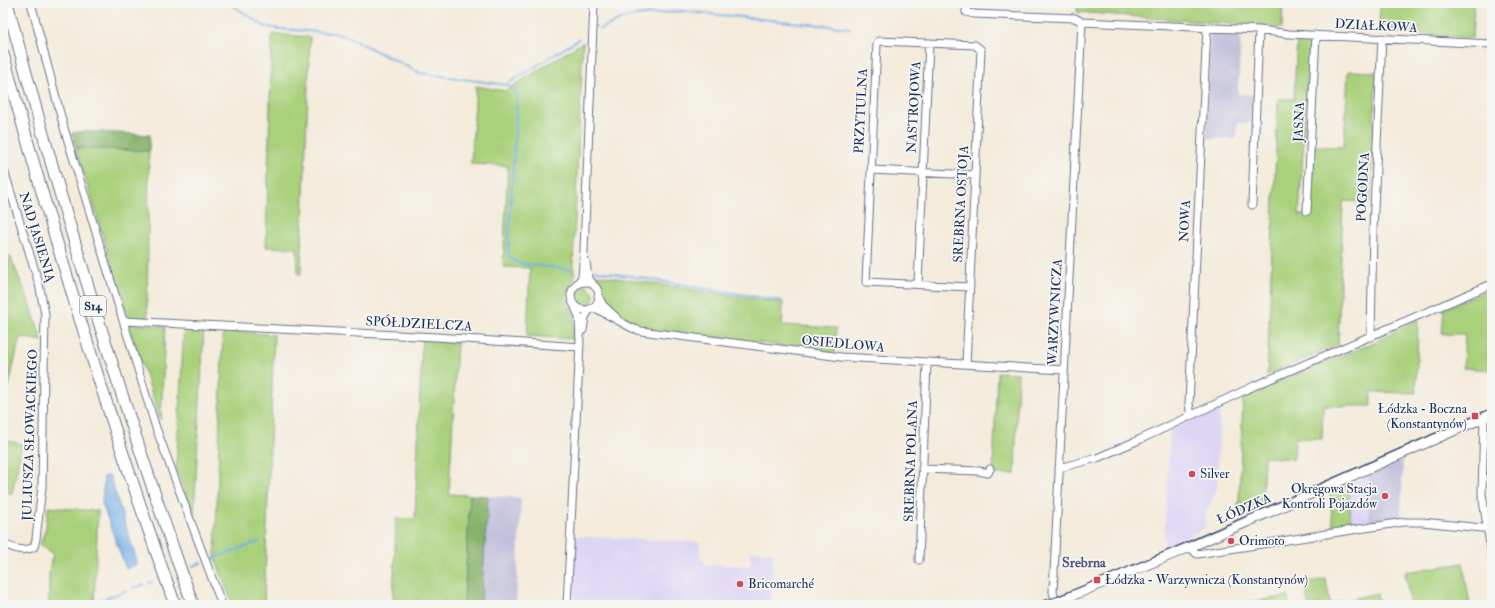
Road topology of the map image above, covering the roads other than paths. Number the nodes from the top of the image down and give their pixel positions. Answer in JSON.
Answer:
{"nodes":[{"id":1,"x":7,"y":3,"type":"edge"},
{"id":2,"x":31,"y":3,"type":"edge"},
{"id":3,"x":594,"y":3,"type":"edge"},
{"id":4,"x":967,"y":3,"type":"edge"},
{"id":5,"x":1082,"y":22,"type":"junction"},
{"id":6,"x":1207,"y":28,"type":"junction"},
{"id":7,"x":1259,"y":30,"type":"junction"},
{"id":8,"x":1316,"y":35,"type":"junction"},
{"id":9,"x":1382,"y":38,"type":"junction"},
{"id":10,"x":929,"y":43,"type":"junction"},
{"id":11,"x":1492,"y":44,"type":"edge"},
{"id":12,"x":978,"y":46,"type":"joint"},
{"id":13,"x":3,"y":54,"type":"edge"},
{"id":14,"x":3,"y":167,"type":"edge"},
{"id":15,"x":871,"y":170,"type":"junction"},
{"id":16,"x":923,"y":172,"type":"junction"},
{"id":17,"x":975,"y":175,"type":"junction"},
{"id":18,"x":1252,"y":205,"type":"dead end"},
{"id":19,"x":1307,"y":211,"type":"dead end"},
{"id":20,"x":584,"y":250,"type":"junction"},
{"id":21,"x":918,"y":284,"type":"junction"},
{"id":22,"x":1492,"y":284,"type":"edge"},
{"id":23,"x":576,"y":285,"type":"junction"},
{"id":24,"x":595,"y":287,"type":"junction"},
{"id":25,"x":970,"y":287,"type":"junction"},
{"id":26,"x":598,"y":296,"type":"junction"},
{"id":27,"x":574,"y":305,"type":"junction"},
{"id":28,"x":591,"y":308,"type":"junction"},
{"id":29,"x":602,"y":312,"type":"junction"},
{"id":30,"x":45,"y":314,"type":"joint"},
{"id":31,"x":585,"y":320,"type":"junction"},
{"id":32,"x":124,"y":321,"type":"junction"},
{"id":33,"x":624,"y":323,"type":"junction"},
{"id":34,"x":1371,"y":337,"type":"junction"},
{"id":35,"x":580,"y":344,"type":"junction"},
{"id":36,"x":927,"y":362,"type":"junction"},
{"id":37,"x":966,"y":364,"type":"junction"},
{"id":38,"x":1064,"y":370,"type":"junction"},
{"id":39,"x":1191,"y":416,"type":"junction"},
{"id":40,"x":1488,"y":416,"type":"edge"},
{"id":41,"x":1059,"y":468,"type":"junction"},
{"id":42,"x":922,"y":469,"type":"junction"},
{"id":43,"x":990,"y":469,"type":"dead end"},
{"id":44,"x":1490,"y":528,"type":"edge"},
{"id":45,"x":3,"y":544,"type":"edge"},
{"id":46,"x":1190,"y":547,"type":"junction"},
{"id":47,"x":1492,"y":557,"type":"edge"},
{"id":48,"x":919,"y":560,"type":"dead end"},
{"id":49,"x":1052,"y":604,"type":"edge"},
{"id":50,"x":175,"y":605,"type":"edge"},
{"id":51,"x":193,"y":605,"type":"edge"},
{"id":52,"x":222,"y":605,"type":"edge"},
{"id":53,"x":567,"y":605,"type":"edge"}],
"edges":[{"from":1,"to":51,"type":"highway","number":"S14"},
{"from":2,"to":32,"type":"street"},
{"from":3,"to":20,"type":"street"},
{"from":4,"to":5,"type":"street","name":"DZIAŁKOWA"},
{"from":5,"to":6,"type":"street","name":"DZIAŁKOWA"},
{"from":5,"to":38,"type":"street","name":"WARZYWNICZA"},
{"from":6,"to":7,"type":"street","name":"DZIAŁKOWA"},
{"from":6,"to":39,"type":"street","name":"NOWA"},
{"from":7,"to":8,"type":"street","name":"DZIAŁKOWA"},
{"from":7,"to":18,"type":"street"},
{"from":8,"to":9,"type":"street","name":"DZIAŁKOWA"},
{"from":8,"to":19,"type":"street","name":"JASNA"},
{"from":9,"to":11,"type":"street","name":"DZIAŁKOWA"},
{"from":9,"to":34,"type":"street","name":"POGODNA"},
{"from":10,"to":12,"type":"street","name":"PRZYTULNA"},
{"from":10,"to":15,"type":"street","name":"PRZYTULNA"},
{"from":10,"to":16,"type":"street","name":"NASTROJOWA"},
{"from":12,"to":17,"type":"street","name":"SREBRNA OSTOJA"},
{"from":13,"to":50,"type":"highway","number":"S14"},
{"from":14,"to":30,"type":"street","name":"NAD JASIENIĄ"},
{"from":15,"to":16,"type":"street","name":"NASTROJOWA"},
{"from":15,"to":21,"type":"street","name":"PRZYTULNA"},
{"from":16,"to":17,"type":"street","name":"NASTROJOWA"},
{"from":16,"to":21,"type":"street","name":"NASTROJOWA"},
{"from":17,"to":25,"type":"street","name":"SREBRNA OSTOJA"},
{"from":20,"to":23,"type":"street"},
{"from":20,"to":24,"type":"street"},
{"from":21,"to":25,"type":"street"},
{"from":22,"to":34,"type":"street"},
{"from":23,"to":24,"type":"street"},
{"from":23,"to":27,"type":"street"},
{"from":24,"to":26,"type":"street"},
{"from":25,"to":37,"type":"street","name":"SREBRNA OSTOJA"},
{"from":26,"to":28,"type":"street"},
{"from":26,"to":33,"type":"street","name":"OSIEDLOWA"},
{"from":27,"to":28,"type":"street"},
{"from":27,"to":35,"type":"street"},
{"from":28,"to":29,"type":"street","name":"OSIEDLOWA"},
{"from":28,"to":31,"type":"street"},
{"from":29,"to":31,"type":"street"},
{"from":29,"to":33,"type":"street","name":"OSIEDLOWA"},
{"from":30,"to":45,"type":"street","name":"JULIUSZA SŁOWACKIEGO"},
{"from":31,"to":35,"type":"street"},
{"from":32,"to":35,"type":"street","name":"SPÓŁDZIELCZA"},
{"from":32,"to":52,"type":"street"},
{"from":33,"to":36,"type":"street","name":"OSIEDLOWA"},
{"from":34,"to":39,"type":"street"},
{"from":35,"to":53,"type":"street"},
{"from":36,"to":37,"type":"street","name":"OSIEDLOWA"},
{"from":36,"to":42,"type":"street","name":"SREBRNA POLANA"},
{"from":37,"to":38,"type":"street","name":"OSIEDLOWA"},
{"from":38,"to":41,"type":"street","name":"WARZYWNICZA"},
{"from":39,"to":41,"type":"street"},
{"from":40,"to":44,"type":"street"},
{"from":40,"to":46,"type":"main road","name":"ŁÓDZKA"},
{"from":41,"to":49,"type":"street","name":"WARZYWNICZA"},
{"from":42,"to":43,"type":"street"},
{"from":42,"to":48,"type":"street","name":"SREBRNA POLANA"},
{"from":44,"to":46,"type":"street"},
{"from":44,"to":47,"type":"street"},
{"from":46,"to":49,"type":"main road","name":"ŁÓDZKA"}]}
